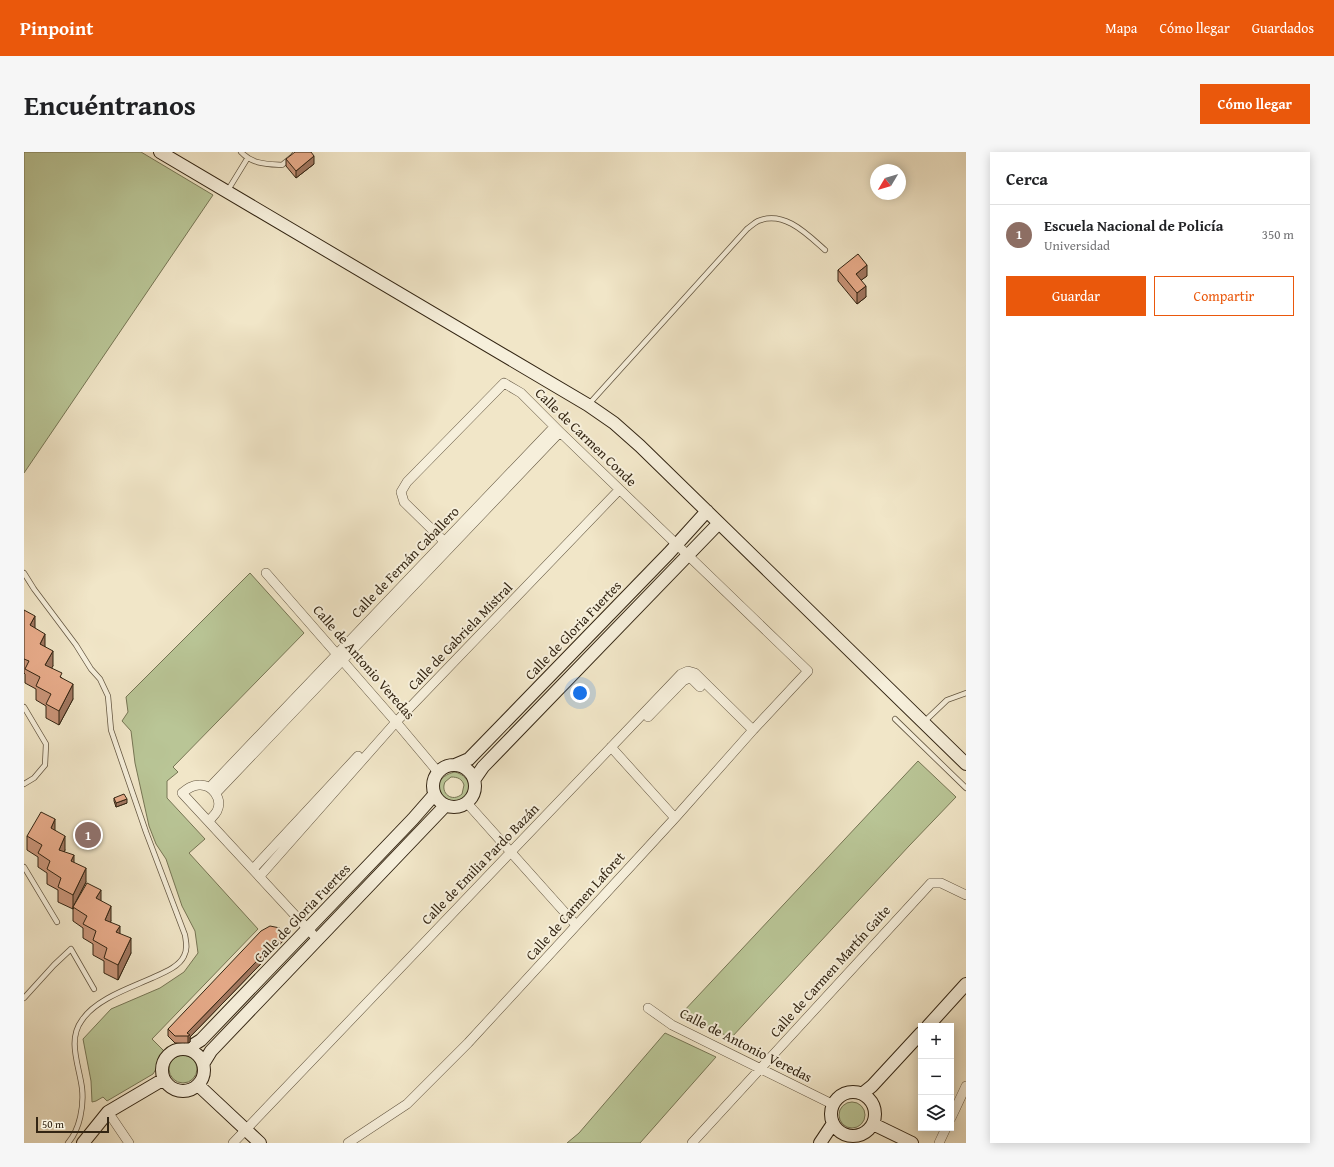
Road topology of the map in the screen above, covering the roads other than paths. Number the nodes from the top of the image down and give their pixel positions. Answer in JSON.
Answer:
{"nodes":[{"id":1,"x":160,"y":152,"type":"edge"},
{"id":2,"x":241,"y":152,"type":"edge"},
{"id":3,"x":296,"y":152,"type":"edge"},
{"id":4,"x":248,"y":159,"type":"junction"},
{"id":5,"x":227,"y":192,"type":"junction"},
{"id":6,"x":825,"y":250,"type":"dead end"},
{"id":7,"x":588,"y":405,"type":"junction"},
{"id":8,"x":557,"y":429,"type":"junction"},
{"id":9,"x":617,"y":488,"type":"junction"},
{"id":10,"x":707,"y":511,"type":"junction"},
{"id":11,"x":720,"y":523,"type":"junction"},
{"id":12,"x":447,"y":544,"type":"junction"},
{"id":13,"x":676,"y":544,"type":"junction"},
{"id":14,"x":688,"y":556,"type":"junction"},
{"id":15,"x":24,"y":573,"type":"edge"},
{"id":16,"x":266,"y":573,"type":"dead end"},
{"id":17,"x":340,"y":657,"type":"junction"},
{"id":18,"x":808,"y":672,"type":"joint"},
{"id":19,"x":966,"y":693,"type":"edge"},
{"id":20,"x":24,"y":707,"type":"edge"},
{"id":21,"x":895,"y":719,"type":"dead end"},
{"id":22,"x":395,"y":720,"type":"junction"},
{"id":23,"x":924,"y":722,"type":"junction"},
{"id":24,"x":751,"y":732,"type":"junction"},
{"id":25,"x":613,"y":749,"type":"junction"},
{"id":26,"x":966,"y":764,"type":"edge"},
{"id":27,"x":455,"y":765,"type":"junction"},
{"id":28,"x":438,"y":772,"type":"junction"},
{"id":29,"x":474,"y":780,"type":"junction"},
{"id":30,"x":24,"y":784,"type":"edge"},
{"id":31,"x":966,"y":788,"type":"edge"},
{"id":32,"x":213,"y":790,"type":"junction"},
{"id":33,"x":434,"y":794,"type":"junction"},
{"id":34,"x":468,"y":803,"type":"junction"},
{"id":35,"x":445,"y":806,"type":"junction"},
{"id":36,"x":675,"y":818,"type":"junction"},
{"id":37,"x":208,"y":821,"type":"junction"},
{"id":38,"x":514,"y":855,"type":"junction"},
{"id":39,"x":24,"y":867,"type":"edge"},
{"id":40,"x":253,"y":869,"type":"junction"},
{"id":41,"x":260,"y":876,"type":"junction"},
{"id":42,"x":966,"y":895,"type":"edge"},
{"id":43,"x":57,"y":922,"type":"dead end"},
{"id":44,"x":576,"y":925,"type":"junction"},
{"id":45,"x":308,"y":928,"type":"junction"},
{"id":46,"x":318,"y":940,"type":"junction"},
{"id":47,"x":966,"y":984,"type":"edge"},
{"id":48,"x":94,"y":989,"type":"dead end"},
{"id":49,"x":966,"y":996,"type":"edge"},
{"id":50,"x":24,"y":998,"type":"edge"},
{"id":51,"x":648,"y":1008,"type":"dead end"},
{"id":52,"x":931,"y":1023,"type":"edge"},
{"id":53,"x":941,"y":1023,"type":"edge"},
{"id":54,"x":918,"y":1036,"type":"edge"},
{"id":55,"x":918,"y":1048,"type":"edge"},
{"id":56,"x":187,"y":1049,"type":"junction"},
{"id":57,"x":203,"y":1064,"type":"junction"},
{"id":58,"x":760,"y":1069,"type":"junction"},
{"id":59,"x":164,"y":1079,"type":"junction"},
{"id":60,"x":198,"y":1085,"type":"junction"},
{"id":61,"x":966,"y":1086,"type":"edge"},
{"id":62,"x":862,"y":1094,"type":"junction"},
{"id":63,"x":872,"y":1103,"type":"junction"},
{"id":64,"x":832,"y":1104,"type":"junction"},
{"id":65,"x":108,"y":1112,"type":"junction"},
{"id":66,"x":954,"y":1112,"type":"edge"},
{"id":67,"x":873,"y":1124,"type":"junction"},
{"id":68,"x":832,"y":1125,"type":"junction"},
{"id":69,"x":248,"y":1131,"type":"junction"},
{"id":70,"x":945,"y":1131,"type":"edge"},
{"id":71,"x":843,"y":1135,"type":"junction"},
{"id":72,"x":68,"y":1143,"type":"edge"},
{"id":73,"x":83,"y":1143,"type":"edge"},
{"id":74,"x":129,"y":1143,"type":"edge"},
{"id":75,"x":233,"y":1143,"type":"edge"},
{"id":76,"x":241,"y":1143,"type":"edge"},
{"id":77,"x":260,"y":1143,"type":"edge"},
{"id":78,"x":348,"y":1143,"type":"edge"},
{"id":79,"x":692,"y":1143,"type":"edge"},
{"id":80,"x":820,"y":1143,"type":"edge"},
{"id":81,"x":832,"y":1143,"type":"edge"},
{"id":82,"x":912,"y":1143,"type":"edge"},
{"id":83,"x":939,"y":1143,"type":"edge"}],
"edges":[{"from":1,"to":5,"type":"street"},
{"from":2,"to":4,"type":"lane"},
{"from":3,"to":4,"type":"lane"},
{"from":4,"to":5,"type":"lane"},
{"from":5,"to":7,"type":"street"},
{"from":6,"to":7,"type":"lane"},
{"from":7,"to":10,"type":"street"},
{"from":8,"to":9,"type":"street","name":"Calle de Carmen Conde"},
{"from":8,"to":12,"type":"street","name":"Calle de Fernán Caballero"},
{"from":8,"to":12,"type":"street","name":"Calle de Carmen Conde"},
{"from":9,"to":13,"type":"street","name":"Calle de Carmen Conde"},
{"from":9,"to":22,"type":"street","name":"Calle de Gabriela Mistral"},
{"from":10,"to":11,"type":"street"},
{"from":10,"to":13,"type":"street","name":"Calle de Gloria Fuertes"},
{"from":11,"to":14,"type":"street"},
{"from":11,"to":23,"type":"street"},
{"from":12,"to":17,"type":"street","name":"Calle de Fernán Caballero"},
{"from":13,"to":14,"type":"street","name":"Calle de Carmen Conde"},
{"from":13,"to":27,"type":"street","name":"Calle de Gloria Fuertes"},
{"from":14,"to":18,"type":"street","name":"Calle de Carmen Conde"},
{"from":14,"to":29,"type":"street"},
{"from":15,"to":72,"type":"lane"},
{"from":16,"to":17,"type":"street","name":"Calle de Antonio Veredas"},
{"from":17,"to":22,"type":"street","name":"Calle de Antonio Veredas"},
{"from":17,"to":32,"type":"street","name":"Calle de Fernán Caballero"},
{"from":18,"to":24,"type":"street","name":"Calle de Carmen Laforet"},
{"from":19,"to":23,"type":"lane"},
{"from":20,"to":30,"type":"lane"},
{"from":21,"to":31,"type":"lane"},
{"from":22,"to":28,"type":"street","name":"Calle de Antonio Veredas"},
{"from":22,"to":40,"type":"street","name":"Calle de Gabriela Mistral"},
{"from":22,"to":41,"type":"street","name":"Calle de Gabriela Mistral"},
{"from":23,"to":26,"type":"street"},
{"from":24,"to":25,"type":"street","name":"Calle de Emilia Pardo Bazán"},
{"from":24,"to":36,"type":"street","name":"Calle de Carmen Laforet"},
{"from":25,"to":36,"type":"street"},
{"from":25,"to":38,"type":"street","name":"Calle de Emilia Pardo Bazán"},
{"from":27,"to":28,"type":"street"},
{"from":27,"to":29,"type":"street"},
{"from":28,"to":33,"type":"street"},
{"from":29,"to":34,"type":"street"},
{"from":32,"to":37,"type":"street"},
{"from":32,"to":37,"type":"street"},
{"from":33,"to":35,"type":"street"},
{"from":33,"to":45,"type":"street","name":"Calle de Gloria Fuertes"},
{"from":34,"to":35,"type":"street"},
{"from":34,"to":38,"type":"street"},
{"from":35,"to":46,"type":"street"},
{"from":36,"to":44,"type":"street","name":"Calle de Carmen Laforet"},
{"from":37,"to":40,"type":"street"},
{"from":38,"to":44,"type":"street"},
{"from":38,"to":69,"type":"street","name":"Calle de Emilia Pardo Bazán"},
{"from":39,"to":43,"type":"lane"},
{"from":40,"to":41,"type":"street"},
{"from":41,"to":45,"type":"street"},
{"from":42,"to":58,"type":"street","name":"Calle de Carmen Martín Gaite"},
{"from":44,"to":78,"type":"street","name":"Calle de Carmen Laforet"},
{"from":45,"to":46,"type":"street"},
{"from":45,"to":56,"type":"street","name":"Calle de Gloria Fuertes"},
{"from":46,"to":57,"type":"street"},
{"from":47,"to":52,"type":"street"},
{"from":48,"to":50,"type":"lane"},
{"from":49,"to":53,"type":"street"},
{"from":51,"to":58,"type":"street","name":"Calle de Antonio Veredas"},
{"from":54,"to":62,"type":"street"},
{"from":55,"to":63,"type":"street"},
{"from":56,"to":57,"type":"street"},
{"from":56,"to":59,"type":"street"},
{"from":57,"to":60,"type":"street"},
{"from":58,"to":64,"type":"street","name":"Calle de Antonio Veredas"},
{"from":58,"to":79,"type":"street","name":"Calle de Carmen Martín Gaite"},
{"from":59,"to":60,"type":"street"},
{"from":59,"to":65,"type":"street"},
{"from":60,"to":69,"type":"street"},
{"from":61,"to":66,"type":"street"},
{"from":62,"to":63,"type":"street"},
{"from":62,"to":64,"type":"street"},
{"from":63,"to":67,"type":"street"},
{"from":64,"to":68,"type":"street"},
{"from":65,"to":73,"type":"street"},
{"from":65,"to":74,"type":"street"},
{"from":67,"to":71,"type":"street"},
{"from":67,"to":82,"type":"street"},
{"from":68,"to":71,"type":"street"},
{"from":68,"to":80,"type":"street"},
{"from":69,"to":75,"type":"street","name":"Calle de Emilia Pardo Bazán"},
{"from":69,"to":76,"type":"street","name":"Calle de Emilia Pardo Bazán"},
{"from":69,"to":77,"type":"street"},
{"from":70,"to":83,"type":"street"},
{"from":71,"to":81,"type":"street"}]}
